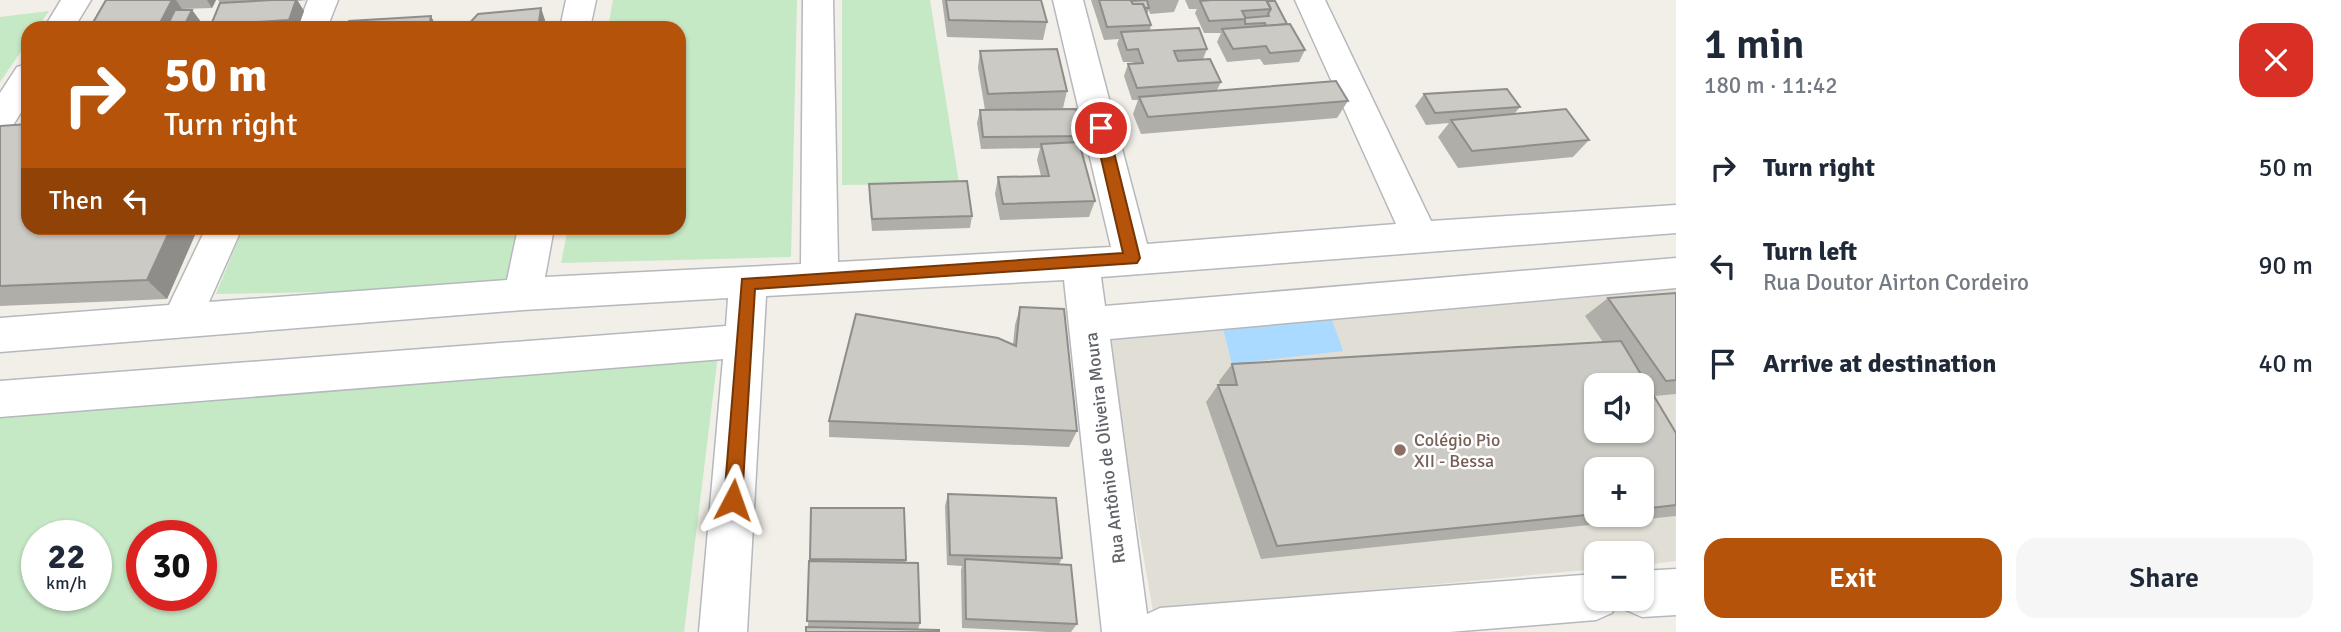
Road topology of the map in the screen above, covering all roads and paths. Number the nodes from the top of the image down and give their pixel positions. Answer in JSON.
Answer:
{"nodes":[{"id":1,"x":76,"y":0,"type":"edge"},
{"id":2,"x":323,"y":0,"type":"edge"},
{"id":3,"x":581,"y":0,"type":"edge"},
{"id":4,"x":818,"y":0,"type":"edge"},
{"id":5,"x":1068,"y":0,"type":"edge"},
{"id":6,"x":1310,"y":0,"type":"edge"},
{"id":7,"x":63,"y":21,"type":"edge"},
{"id":8,"x":315,"y":21,"type":"edge"},
{"id":9,"x":576,"y":21,"type":"edge"},
{"id":10,"x":21,"y":86,"type":"edge"},
{"id":11,"x":0,"y":119,"type":"edge"},
{"id":12,"x":1676,"y":219,"type":"edge"},
{"id":13,"x":1516,"y":228,"type":"junction"},
{"id":14,"x":221,"y":235,"type":"edge"},
{"id":15,"x":535,"y":235,"type":"edge"},
{"id":16,"x":1420,"y":236,"type":"junction"},
{"id":17,"x":1132,"y":258,"type":"junction"},
{"id":18,"x":1081,"y":264,"type":"junction"},
{"id":19,"x":1676,"y":273,"type":"edge"},
{"id":20,"x":820,"y":279,"type":"junction"},
{"id":21,"x":1553,"y":282,"type":"junction"},
{"id":22,"x":748,"y":284,"type":"junction"},
{"id":23,"x":523,"y":294,"type":"junction"},
{"id":24,"x":181,"y":322,"type":"junction"},
{"id":25,"x":1090,"y":324,"type":"junction"},
{"id":26,"x":0,"y":334,"type":"edge"},
{"id":27,"x":744,"y":341,"type":"junction"},
{"id":28,"x":0,"y":399,"type":"edge"},
{"id":29,"x":1676,"y":592,"type":"edge"},
{"id":30,"x":1654,"y":593,"type":"edge"},
{"id":31,"x":1584,"y":600,"type":"edge"},
{"id":32,"x":1518,"y":617,"type":"edge"},
{"id":33,"x":723,"y":632,"type":"edge"},
{"id":34,"x":1126,"y":632,"type":"edge"},
{"id":35,"x":1160,"y":632,"type":"edge"}],
"edges":[{"from":1,"to":7,"type":"street"},
{"from":2,"to":8,"type":"street"},
{"from":3,"to":9,"type":"street"},
{"from":4,"to":20,"type":"street"},
{"from":5,"to":17,"type":"street"},
{"from":6,"to":16,"type":"street"},
{"from":10,"to":11,"type":"street"},
{"from":12,"to":13,"type":"street"},
{"from":13,"to":16,"type":"street"},
{"from":13,"to":21,"type":"street"},
{"from":14,"to":24,"type":"street"},
{"from":15,"to":23,"type":"street"},
{"from":16,"to":17,"type":"street"},
{"from":17,"to":18,"type":"street"},
{"from":18,"to":20,"type":"street"},
{"from":18,"to":25,"type":"street","name":"Rua Antônio de Oliveira Moura"},
{"from":19,"to":21,"type":"street"},
{"from":20,"to":22,"type":"street"},
{"from":21,"to":25,"type":"street"},
{"from":22,"to":23,"type":"street"},
{"from":22,"to":27,"type":"street"},
{"from":23,"to":24,"type":"street"},
{"from":24,"to":26,"type":"street"},
{"from":25,"to":34,"type":"street","name":"Rua Antônio de Oliveira Moura"},
{"from":27,"to":28,"type":"street"},
{"from":27,"to":33,"type":"street"},
{"from":29,"to":30,"type":"street"},
{"from":31,"to":32,"type":"street"},
{"from":32,"to":35,"type":"street"}]}
